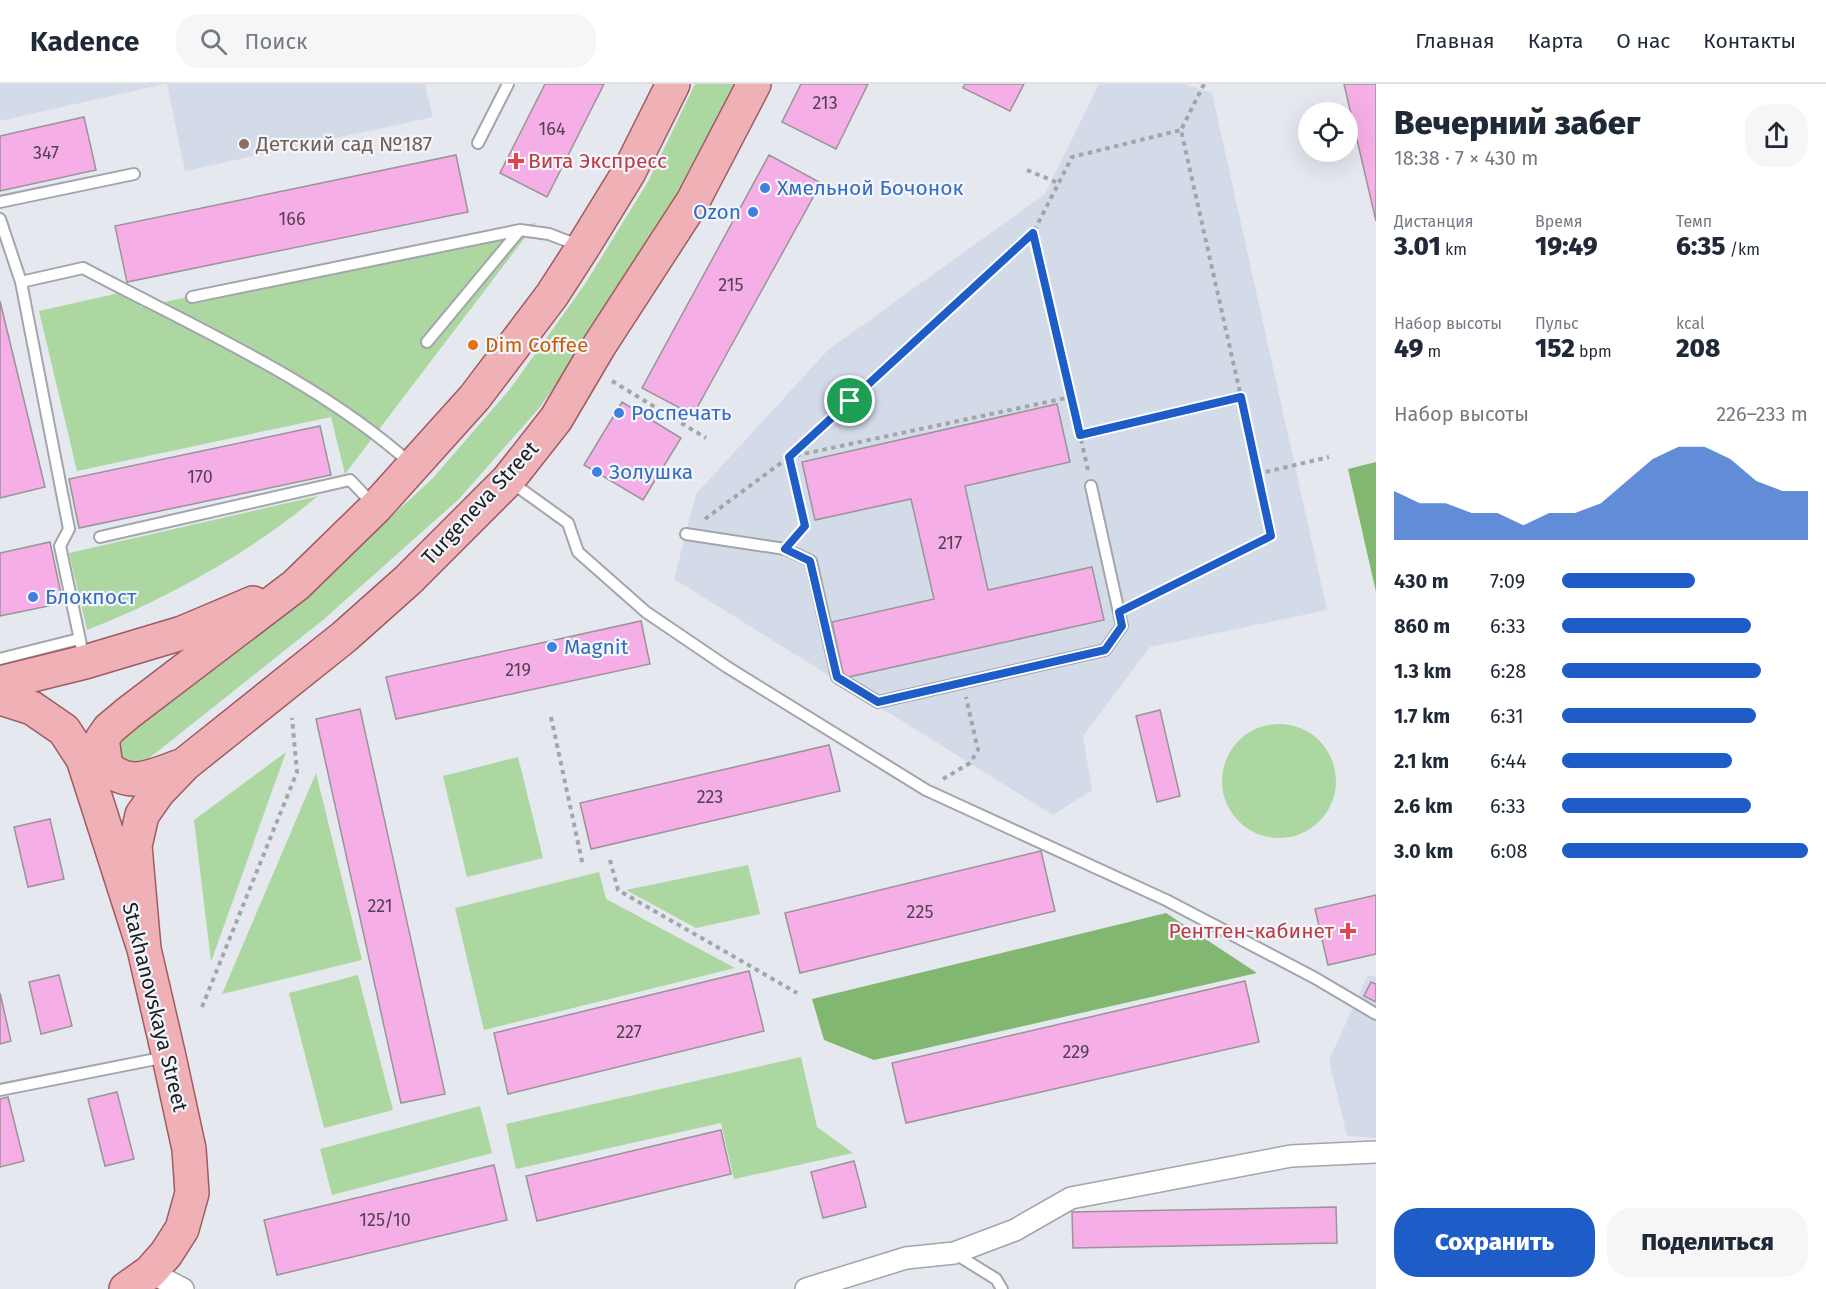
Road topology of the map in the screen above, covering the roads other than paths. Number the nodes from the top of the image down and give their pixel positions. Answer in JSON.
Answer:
{"nodes":[{"id":1,"x":508,"y":84,"type":"edge"},
{"id":2,"x":672,"y":84,"type":"edge"},
{"id":3,"x":754,"y":84,"type":"edge"},
{"id":4,"x":478,"y":143,"type":"dead end"},
{"id":5,"x":134,"y":174,"type":"dead end"},
{"id":6,"x":0,"y":202,"type":"edge"},
{"id":7,"x":0,"y":219,"type":"edge"},
{"id":8,"x":520,"y":230,"type":"junction"},
{"id":9,"x":583,"y":247,"type":"junction"},
{"id":10,"x":21,"y":282,"type":"junction"},
{"id":11,"x":192,"y":297,"type":"dead end"},
{"id":12,"x":427,"y":342,"type":"dead end"},
{"id":13,"x":413,"y":466,"type":"junction"},
{"id":14,"x":508,"y":480,"type":"junction"},
{"id":15,"x":1091,"y":486,"type":"road end"},
{"id":16,"x":376,"y":507,"type":"junction"},
{"id":17,"x":686,"y":534,"type":"road end"},
{"id":18,"x":100,"y":537,"type":"dead end"},
{"id":19,"x":297,"y":585,"type":"junction"},
{"id":20,"x":82,"y":651,"type":"junction"},
{"id":21,"x":0,"y":659,"type":"edge"},
{"id":22,"x":0,"y":683,"type":"edge"},
{"id":23,"x":0,"y":698,"type":"edge"},
{"id":24,"x":185,"y":765,"type":"junction"},
{"id":25,"x":144,"y":949,"type":"junction"},
{"id":26,"x":1376,"y":1014,"type":"edge"},
{"id":27,"x":170,"y":1057,"type":"junction"},
{"id":28,"x":0,"y":1090,"type":"edge"},
{"id":29,"x":1376,"y":1152,"type":"edge"},
{"id":30,"x":954,"y":1252,"type":"junction"},
{"id":31,"x":138,"y":1281,"type":"edge"},
{"id":32,"x":183,"y":1289,"type":"edge"},
{"id":33,"x":806,"y":1289,"type":"edge"},
{"id":34,"x":1002,"y":1289,"type":"edge"}],
"edges":[{"from":1,"to":4,"type":"lane"},
{"from":2,"to":9,"type":"main road"},
{"from":3,"to":14,"type":"main road","name":"Turgeneva Street"},
{"from":5,"to":6,"type":"lane"},
{"from":7,"to":10,"type":"lane"},
{"from":8,"to":9,"type":"lane"},
{"from":8,"to":11,"type":"lane"},
{"from":8,"to":12,"type":"lane"},
{"from":9,"to":13,"type":"main road"},
{"from":10,"to":13,"type":"lane"},
{"from":10,"to":20,"type":"lane"},
{"from":13,"to":16,"type":"main road"},
{"from":14,"to":24,"type":"main road","name":"Turgeneva Street"},
{"from":14,"to":26,"type":"lane"},
{"from":15,"to":17,"type":"lane"},
{"from":16,"to":18,"type":"lane"},
{"from":16,"to":19,"type":"main road"},
{"from":19,"to":20,"type":"main road"},
{"from":19,"to":24,"type":"main road"},
{"from":20,"to":21,"type":"lane"},
{"from":20,"to":22,"type":"main road"},
{"from":23,"to":25,"type":"main road","name":"Stakhanovskaya Street"},
{"from":24,"to":25,"type":"main road"},
{"from":25,"to":27,"type":"main road","name":"Stakhanovskaya Street"},
{"from":27,"to":28,"type":"lane"},
{"from":27,"to":31,"type":"main road","name":"Stakhanovskaya Street"},
{"from":29,"to":30,"type":"street"},
{"from":30,"to":33,"type":"street"},
{"from":30,"to":34,"type":"lane"},
{"from":31,"to":32,"type":"street"}]}
